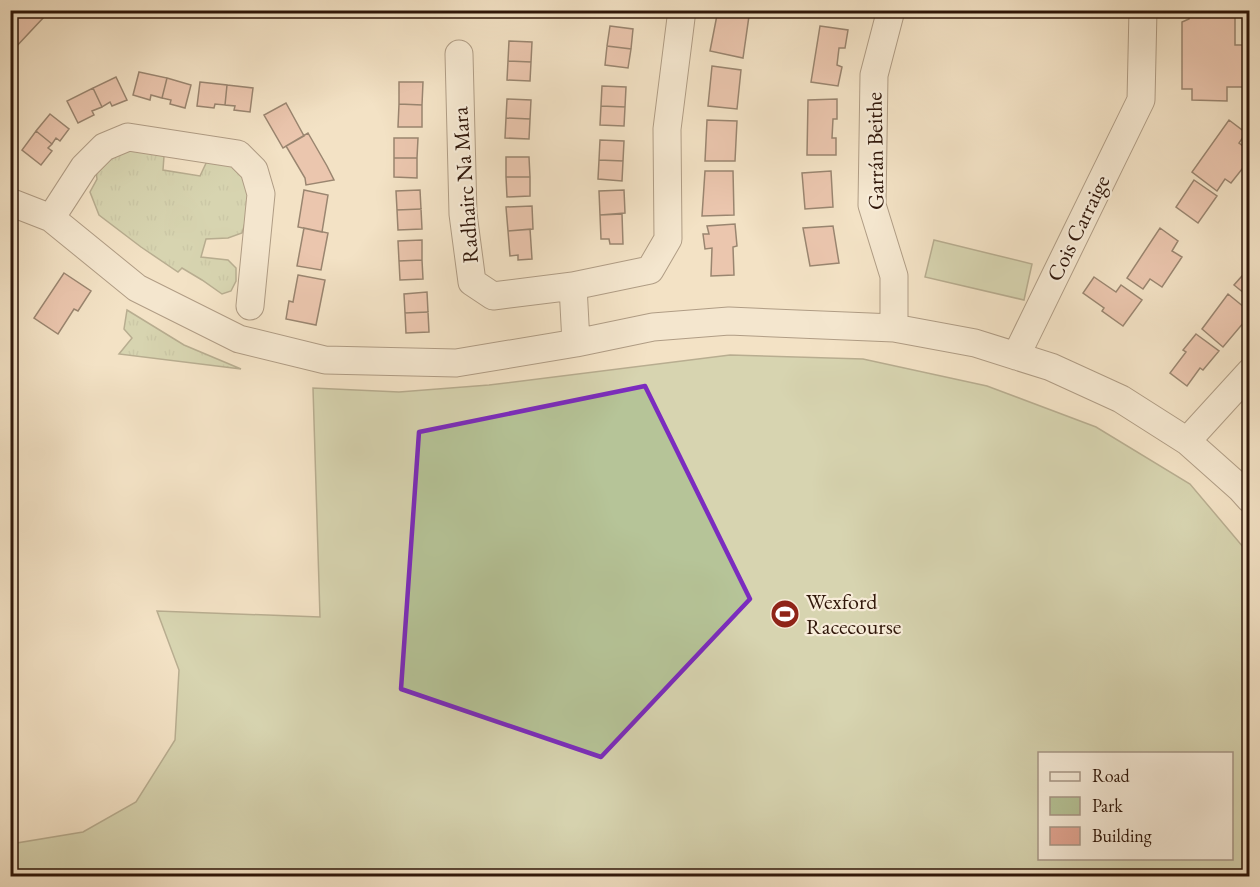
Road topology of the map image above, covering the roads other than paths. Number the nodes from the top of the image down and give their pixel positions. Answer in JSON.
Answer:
{"nodes":[{"id":1,"x":682,"y":10,"type":"edge"},
{"id":2,"x":891,"y":10,"type":"edge"},
{"id":3,"x":1143,"y":10,"type":"edge"},
{"id":4,"x":459,"y":54,"type":"dead end"},
{"id":5,"x":10,"y":202,"type":"edge"},
{"id":6,"x":51,"y":219,"type":"junction"},
{"id":7,"x":573,"y":286,"type":"junction"},
{"id":8,"x":250,"y":306,"type":"dead end"},
{"id":9,"x":894,"y":328,"type":"junction"},
{"id":10,"x":576,"y":343,"type":"junction"},
{"id":11,"x":1016,"y":356,"type":"junction"},
{"id":12,"x":1250,"y":372,"type":"edge"},
{"id":13,"x":1187,"y":441,"type":"junction"},
{"id":14,"x":1250,"y":499,"type":"edge"}],
"edges":[{"from":1,"to":7,"type":"street","name":"Radhairc Na Mara"},
{"from":2,"to":9,"type":"street","name":"Garrán Beithe"},
{"from":3,"to":11,"type":"street","name":"Cois Carraige"},
{"from":4,"to":7,"type":"street","name":"Radhairc Na Mara"},
{"from":5,"to":6,"type":"street"},
{"from":6,"to":8,"type":"street"},
{"from":6,"to":10,"type":"street"},
{"from":7,"to":10,"type":"street"},
{"from":9,"to":10,"type":"street"},
{"from":9,"to":11,"type":"street"},
{"from":11,"to":13,"type":"street"},
{"from":12,"to":13,"type":"street"},
{"from":13,"to":14,"type":"street"}]}
